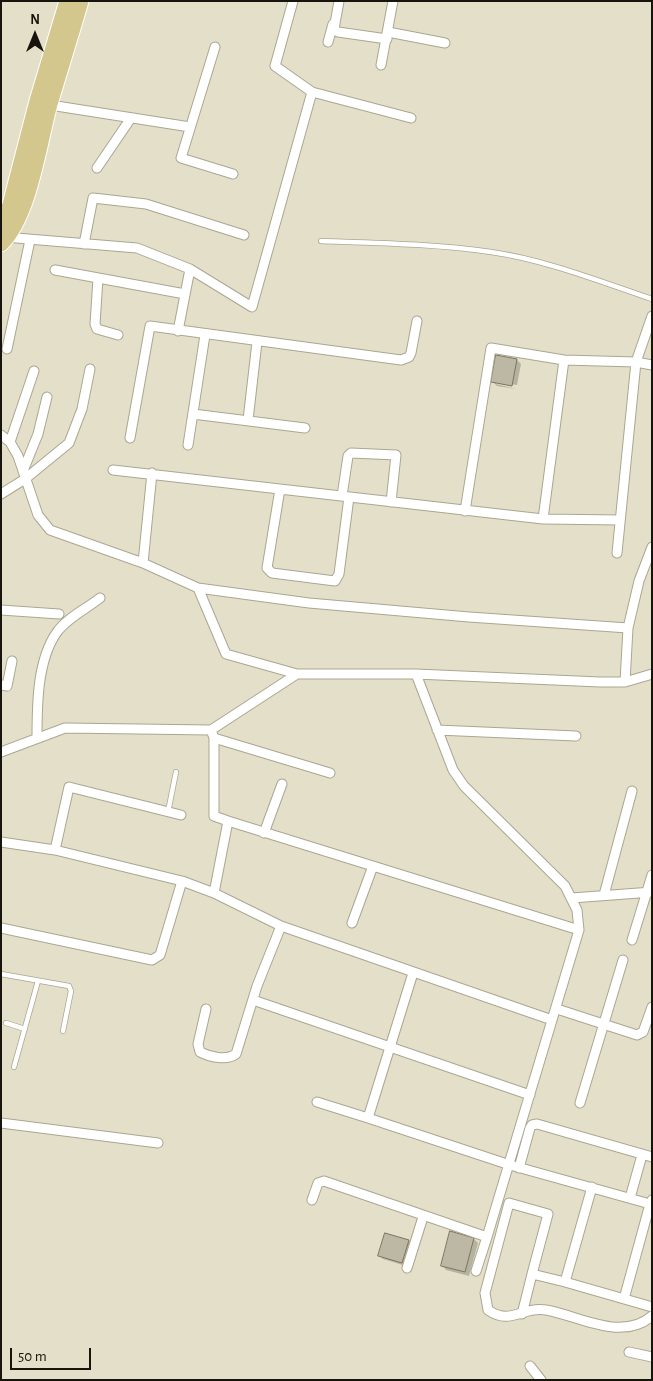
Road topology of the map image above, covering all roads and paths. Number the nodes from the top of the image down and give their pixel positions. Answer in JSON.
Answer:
{"nodes":[{"id":1,"x":67,"y":1,"type":"edge"},
{"id":2,"x":81,"y":1,"type":"edge"},
{"id":3,"x":293,"y":1,"type":"edge"},
{"id":4,"x":339,"y":1,"type":"edge"},
{"id":5,"x":393,"y":1,"type":"edge"},
{"id":6,"x":333,"y":24,"type":"junction"},
{"id":7,"x":387,"y":36,"type":"junction"},
{"id":8,"x":328,"y":42,"type":"dead end"},
{"id":9,"x":445,"y":43,"type":"dead end"},
{"id":10,"x":215,"y":47,"type":"dead end"},
{"id":11,"x":381,"y":65,"type":"dead end"},
{"id":12,"x":312,"y":92,"type":"junction"},
{"id":13,"x":50,"y":105,"type":"junction"},
{"id":14,"x":131,"y":118,"type":"junction"},
{"id":15,"x":411,"y":118,"type":"dead end"},
{"id":16,"x":190,"y":127,"type":"junction"},
{"id":17,"x":97,"y":168,"type":"dead end"},
{"id":18,"x":233,"y":174,"type":"dead end"},
{"id":19,"x":244,"y":235,"type":"dead end"},
{"id":20,"x":3,"y":236,"type":"edge"},
{"id":21,"x":30,"y":240,"type":"junction"},
{"id":22,"x":321,"y":241,"type":"dead end"},
{"id":23,"x":84,"y":244,"type":"junction"},
{"id":24,"x":190,"y":269,"type":"junction"},
{"id":25,"x":55,"y":270,"type":"dead end"},
{"id":26,"x":98,"y":278,"type":"junction"},
{"id":27,"x":185,"y":294,"type":"junction"},
{"id":28,"x":652,"y":298,"type":"edge"},
{"id":29,"x":652,"y":316,"type":"edge"},
{"id":30,"x":417,"y":321,"type":"dead end"},
{"id":31,"x":178,"y":331,"type":"junction"},
{"id":32,"x":205,"y":335,"type":"junction"},
{"id":33,"x":118,"y":336,"type":"dead end"},
{"id":34,"x":257,"y":342,"type":"junction"},
{"id":35,"x":7,"y":349,"type":"dead end"},
{"id":36,"x":564,"y":360,"type":"junction"},
{"id":37,"x":636,"y":362,"type":"junction"},
{"id":38,"x":652,"y":365,"type":"edge"},
{"id":39,"x":90,"y":370,"type":"dead end"},
{"id":40,"x":34,"y":371,"type":"dead end"},
{"id":41,"x":47,"y":397,"type":"dead end"},
{"id":42,"x":193,"y":414,"type":"junction"},
{"id":43,"x":248,"y":420,"type":"junction"},
{"id":44,"x":305,"y":428,"type":"dead end"},
{"id":45,"x":1,"y":435,"type":"edge"},
{"id":46,"x":130,"y":438,"type":"dead end"},
{"id":47,"x":10,"y":442,"type":"junction"},
{"id":48,"x":188,"y":445,"type":"dead end"},
{"id":49,"x":113,"y":470,"type":"dead end"},
{"id":50,"x":152,"y":473,"type":"junction"},
{"id":51,"x":24,"y":475,"type":"junction"},
{"id":52,"x":280,"y":489,"type":"junction"},
{"id":53,"x":1,"y":494,"type":"edge"},
{"id":54,"x":346,"y":497,"type":"junction"},
{"id":55,"x":391,"y":502,"type":"junction"},
{"id":56,"x":465,"y":511,"type":"junction"},
{"id":57,"x":543,"y":519,"type":"junction"},
{"id":58,"x":620,"y":520,"type":"junction"},
{"id":59,"x":652,"y":547,"type":"edge"},
{"id":60,"x":617,"y":553,"type":"dead end"},
{"id":61,"x":143,"y":563,"type":"junction"},
{"id":62,"x":198,"y":588,"type":"junction"},
{"id":63,"x":100,"y":598,"type":"dead end"},
{"id":64,"x":1,"y":610,"type":"edge"},
{"id":65,"x":59,"y":614,"type":"dead end"},
{"id":66,"x":628,"y":628,"type":"junction"},
{"id":67,"x":12,"y":661,"type":"dead end"},
{"id":68,"x":297,"y":674,"type":"junction"},
{"id":69,"x":416,"y":674,"type":"junction"},
{"id":70,"x":652,"y":674,"type":"edge"},
{"id":71,"x":625,"y":682,"type":"junction"},
{"id":72,"x":1,"y":685,"type":"edge"},
{"id":73,"x":437,"y":730,"type":"junction"},
{"id":74,"x":212,"y":734,"type":"junction"},
{"id":75,"x":576,"y":736,"type":"dead end"},
{"id":76,"x":37,"y":738,"type":"junction"},
{"id":77,"x":1,"y":752,"type":"edge"},
{"id":78,"x":176,"y":772,"type":"dead end"},
{"id":79,"x":330,"y":773,"type":"dead end"},
{"id":80,"x":282,"y":784,"type":"dead end"},
{"id":81,"x":632,"y":791,"type":"dead end"},
{"id":82,"x":168,"y":812,"type":"junction"},
{"id":83,"x":181,"y":816,"type":"dead end"},
{"id":84,"x":228,"y":822,"type":"junction"},
{"id":85,"x":264,"y":833,"type":"junction"},
{"id":86,"x":1,"y":842,"type":"edge"},
{"id":87,"x":55,"y":850,"type":"junction"},
{"id":88,"x":372,"y":866,"type":"junction"},
{"id":89,"x":652,"y":875,"type":"edge"},
{"id":90,"x":182,"y":881,"type":"junction"},
{"id":91,"x":648,"y":892,"type":"edge"},
{"id":92,"x":214,"y":893,"type":"junction"},
{"id":93,"x":604,"y":895,"type":"junction"},
{"id":94,"x":572,"y":898,"type":"junction"},
{"id":95,"x":352,"y":923,"type":"dead end"},
{"id":96,"x":281,"y":926,"type":"junction"},
{"id":97,"x":1,"y":928,"type":"edge"},
{"id":98,"x":579,"y":930,"type":"junction"},
{"id":99,"x":632,"y":940,"type":"dead end"},
{"id":100,"x":623,"y":960,"type":"dead end"},
{"id":101,"x":413,"y":973,"type":"junction"},
{"id":102,"x":1,"y":974,"type":"edge"},
{"id":103,"x":38,"y":982,"type":"junction"},
{"id":104,"x":253,"y":1000,"type":"junction"},
{"id":105,"x":652,"y":1007,"type":"edge"},
{"id":106,"x":206,"y":1009,"type":"dead end"},
{"id":107,"x":557,"y":1009,"type":"junction"},
{"id":108,"x":552,"y":1020,"type":"junction"},
{"id":109,"x":6,"y":1024,"type":"dead end"},
{"id":110,"x":603,"y":1024,"type":"junction"},
{"id":111,"x":25,"y":1028,"type":"junction"},
{"id":112,"x":63,"y":1031,"type":"dead end"},
{"id":113,"x":389,"y":1049,"type":"junction"},
{"id":114,"x":14,"y":1067,"type":"dead end"},
{"id":115,"x":530,"y":1096,"type":"junction"},
{"id":116,"x":317,"y":1102,"type":"dead end"},
{"id":117,"x":580,"y":1103,"type":"dead end"},
{"id":118,"x":368,"y":1118,"type":"junction"},
{"id":119,"x":1,"y":1123,"type":"edge"},
{"id":120,"x":158,"y":1143,"type":"dead end"},
{"id":121,"x":642,"y":1154,"type":"junction"},
{"id":122,"x":652,"y":1157,"type":"edge"},
{"id":123,"x":510,"y":1165,"type":"junction"},
{"id":124,"x":520,"y":1168,"type":"junction"},
{"id":125,"x":592,"y":1188,"type":"junction"},
{"id":126,"x":630,"y":1198,"type":"junction"},
{"id":127,"x":312,"y":1200,"type":"dead end"},
{"id":128,"x":651,"y":1202,"type":"edge"},
{"id":129,"x":423,"y":1217,"type":"junction"},
{"id":130,"x":487,"y":1237,"type":"junction"},
{"id":131,"x":407,"y":1268,"type":"dead end"},
{"id":132,"x":476,"y":1270,"type":"dead end"},
{"id":133,"x":532,"y":1274,"type":"junction"},
{"id":134,"x":565,"y":1282,"type":"junction"},
{"id":135,"x":624,"y":1299,"type":"junction"},
{"id":136,"x":652,"y":1307,"type":"edge"},
{"id":137,"x":522,"y":1314,"type":"junction"},
{"id":138,"x":652,"y":1316,"type":"edge"},
{"id":139,"x":629,"y":1352,"type":"dead end"},
{"id":140,"x":652,"y":1357,"type":"edge"},
{"id":141,"x":530,"y":1366,"type":"dead end"},
{"id":142,"x":542,"y":1380,"type":"edge"}],
"edges":[{"from":1,"to":20,"type":"main road"},
{"from":2,"to":13,"type":"main road"},
{"from":3,"to":12,"type":"street"},
{"from":4,"to":6,"type":"street"},
{"from":5,"to":7,"type":"street"},
{"from":6,"to":7,"type":"street"},
{"from":6,"to":8,"type":"street"},
{"from":7,"to":9,"type":"street"},
{"from":7,"to":11,"type":"street"},
{"from":10,"to":16,"type":"street"},
{"from":12,"to":15,"type":"street"},
{"from":12,"to":24,"type":"street"},
{"from":13,"to":14,"type":"street"},
{"from":13,"to":20,"type":"main road"},
{"from":14,"to":16,"type":"street"},
{"from":14,"to":17,"type":"street"},
{"from":16,"to":18,"type":"street"},
{"from":19,"to":23,"type":"street"},
{"from":20,"to":21,"type":"street"},
{"from":21,"to":23,"type":"street"},
{"from":21,"to":35,"type":"street"},
{"from":22,"to":28,"type":"lane"},
{"from":23,"to":24,"type":"street"},
{"from":24,"to":27,"type":"street"},
{"from":25,"to":26,"type":"street"},
{"from":26,"to":27,"type":"street"},
{"from":26,"to":33,"type":"street"},
{"from":27,"to":31,"type":"street"},
{"from":29,"to":37,"type":"street"},
{"from":30,"to":34,"type":"street"},
{"from":31,"to":32,"type":"street"},
{"from":31,"to":46,"type":"street"},
{"from":32,"to":34,"type":"street"},
{"from":32,"to":42,"type":"street"},
{"from":34,"to":43,"type":"street"},
{"from":36,"to":37,"type":"street"},
{"from":36,"to":56,"type":"street"},
{"from":36,"to":57,"type":"street"},
{"from":37,"to":38,"type":"street"},
{"from":37,"to":58,"type":"street"},
{"from":39,"to":51,"type":"street"},
{"from":40,"to":47,"type":"street"},
{"from":41,"to":51,"type":"street"},
{"from":42,"to":43,"type":"street"},
{"from":42,"to":48,"type":"street"},
{"from":43,"to":44,"type":"street"},
{"from":45,"to":47,"type":"street"},
{"from":47,"to":51,"type":"street"},
{"from":49,"to":50,"type":"street"},
{"from":50,"to":52,"type":"street"},
{"from":50,"to":61,"type":"street"},
{"from":51,"to":53,"type":"street"},
{"from":51,"to":61,"type":"street"},
{"from":52,"to":54,"type":"street"},
{"from":52,"to":54,"type":"street"},
{"from":54,"to":55,"type":"street"},
{"from":54,"to":55,"type":"street"},
{"from":55,"to":56,"type":"street"},
{"from":56,"to":57,"type":"street"},
{"from":57,"to":58,"type":"street"},
{"from":58,"to":60,"type":"street"},
{"from":59,"to":66,"type":"street"},
{"from":61,"to":62,"type":"street"},
{"from":62,"to":66,"type":"street"},
{"from":62,"to":68,"type":"street"},
{"from":63,"to":76,"type":"street"},
{"from":64,"to":65,"type":"street"},
{"from":66,"to":71,"type":"street"},
{"from":67,"to":72,"type":"street"},
{"from":68,"to":69,"type":"street"},
{"from":68,"to":74,"type":"street"},
{"from":69,"to":71,"type":"street"},
{"from":69,"to":73,"type":"street"},
{"from":70,"to":71,"type":"street"},
{"from":73,"to":75,"type":"street"},
{"from":73,"to":94,"type":"street"},
{"from":74,"to":76,"type":"street"},
{"from":74,"to":79,"type":"street"},
{"from":74,"to":84,"type":"street"},
{"from":76,"to":77,"type":"street"},
{"from":78,"to":82,"type":"lane"},
{"from":80,"to":85,"type":"street"},
{"from":81,"to":93,"type":"street"},
{"from":82,"to":83,"type":"street"},
{"from":82,"to":87,"type":"street"},
{"from":84,"to":85,"type":"street"},
{"from":84,"to":92,"type":"street"},
{"from":85,"to":88,"type":"street"},
{"from":86,"to":87,"type":"street"},
{"from":87,"to":90,"type":"street"},
{"from":88,"to":95,"type":"street"},
{"from":88,"to":98,"type":"street"},
{"from":89,"to":91,"type":"street"},
{"from":90,"to":92,"type":"street"},
{"from":90,"to":97,"type":"street"},
{"from":91,"to":93,"type":"street"},
{"from":91,"to":99,"type":"street"},
{"from":92,"to":96,"type":"street"},
{"from":93,"to":94,"type":"street"},
{"from":94,"to":98,"type":"street"},
{"from":96,"to":101,"type":"street"},
{"from":96,"to":104,"type":"street"},
{"from":98,"to":107,"type":"street"},
{"from":100,"to":110,"type":"street"},
{"from":101,"to":108,"type":"street"},
{"from":101,"to":113,"type":"street"},
{"from":102,"to":103,"type":"lane"},
{"from":103,"to":111,"type":"lane"},
{"from":103,"to":112,"type":"lane"},
{"from":104,"to":106,"type":"street"},
{"from":104,"to":113,"type":"street"},
{"from":105,"to":110,"type":"street"},
{"from":107,"to":108,"type":"street"},
{"from":107,"to":110,"type":"street"},
{"from":108,"to":115,"type":"street"},
{"from":109,"to":111,"type":"lane"},
{"from":110,"to":117,"type":"street"},
{"from":111,"to":114,"type":"lane"},
{"from":113,"to":115,"type":"street"},
{"from":113,"to":118,"type":"street"},
{"from":115,"to":123,"type":"street"},
{"from":116,"to":118,"type":"street"},
{"from":118,"to":123,"type":"street"},
{"from":119,"to":120,"type":"street"},
{"from":121,"to":122,"type":"street"},
{"from":121,"to":124,"type":"street"},
{"from":121,"to":126,"type":"street"},
{"from":123,"to":124,"type":"street"},
{"from":123,"to":130,"type":"street"},
{"from":124,"to":125,"type":"street"},
{"from":125,"to":126,"type":"street"},
{"from":125,"to":134,"type":"street"},
{"from":126,"to":128,"type":"street"},
{"from":127,"to":129,"type":"street"},
{"from":128,"to":135,"type":"street"},
{"from":129,"to":130,"type":"street"},
{"from":129,"to":131,"type":"street"},
{"from":130,"to":132,"type":"street"},
{"from":133,"to":134,"type":"street"},
{"from":133,"to":137,"type":"street"},
{"from":133,"to":137,"type":"street"},
{"from":134,"to":135,"type":"street"},
{"from":135,"to":136,"type":"street"},
{"from":137,"to":138,"type":"street"},
{"from":139,"to":140,"type":"street"},
{"from":141,"to":142,"type":"street"}]}
